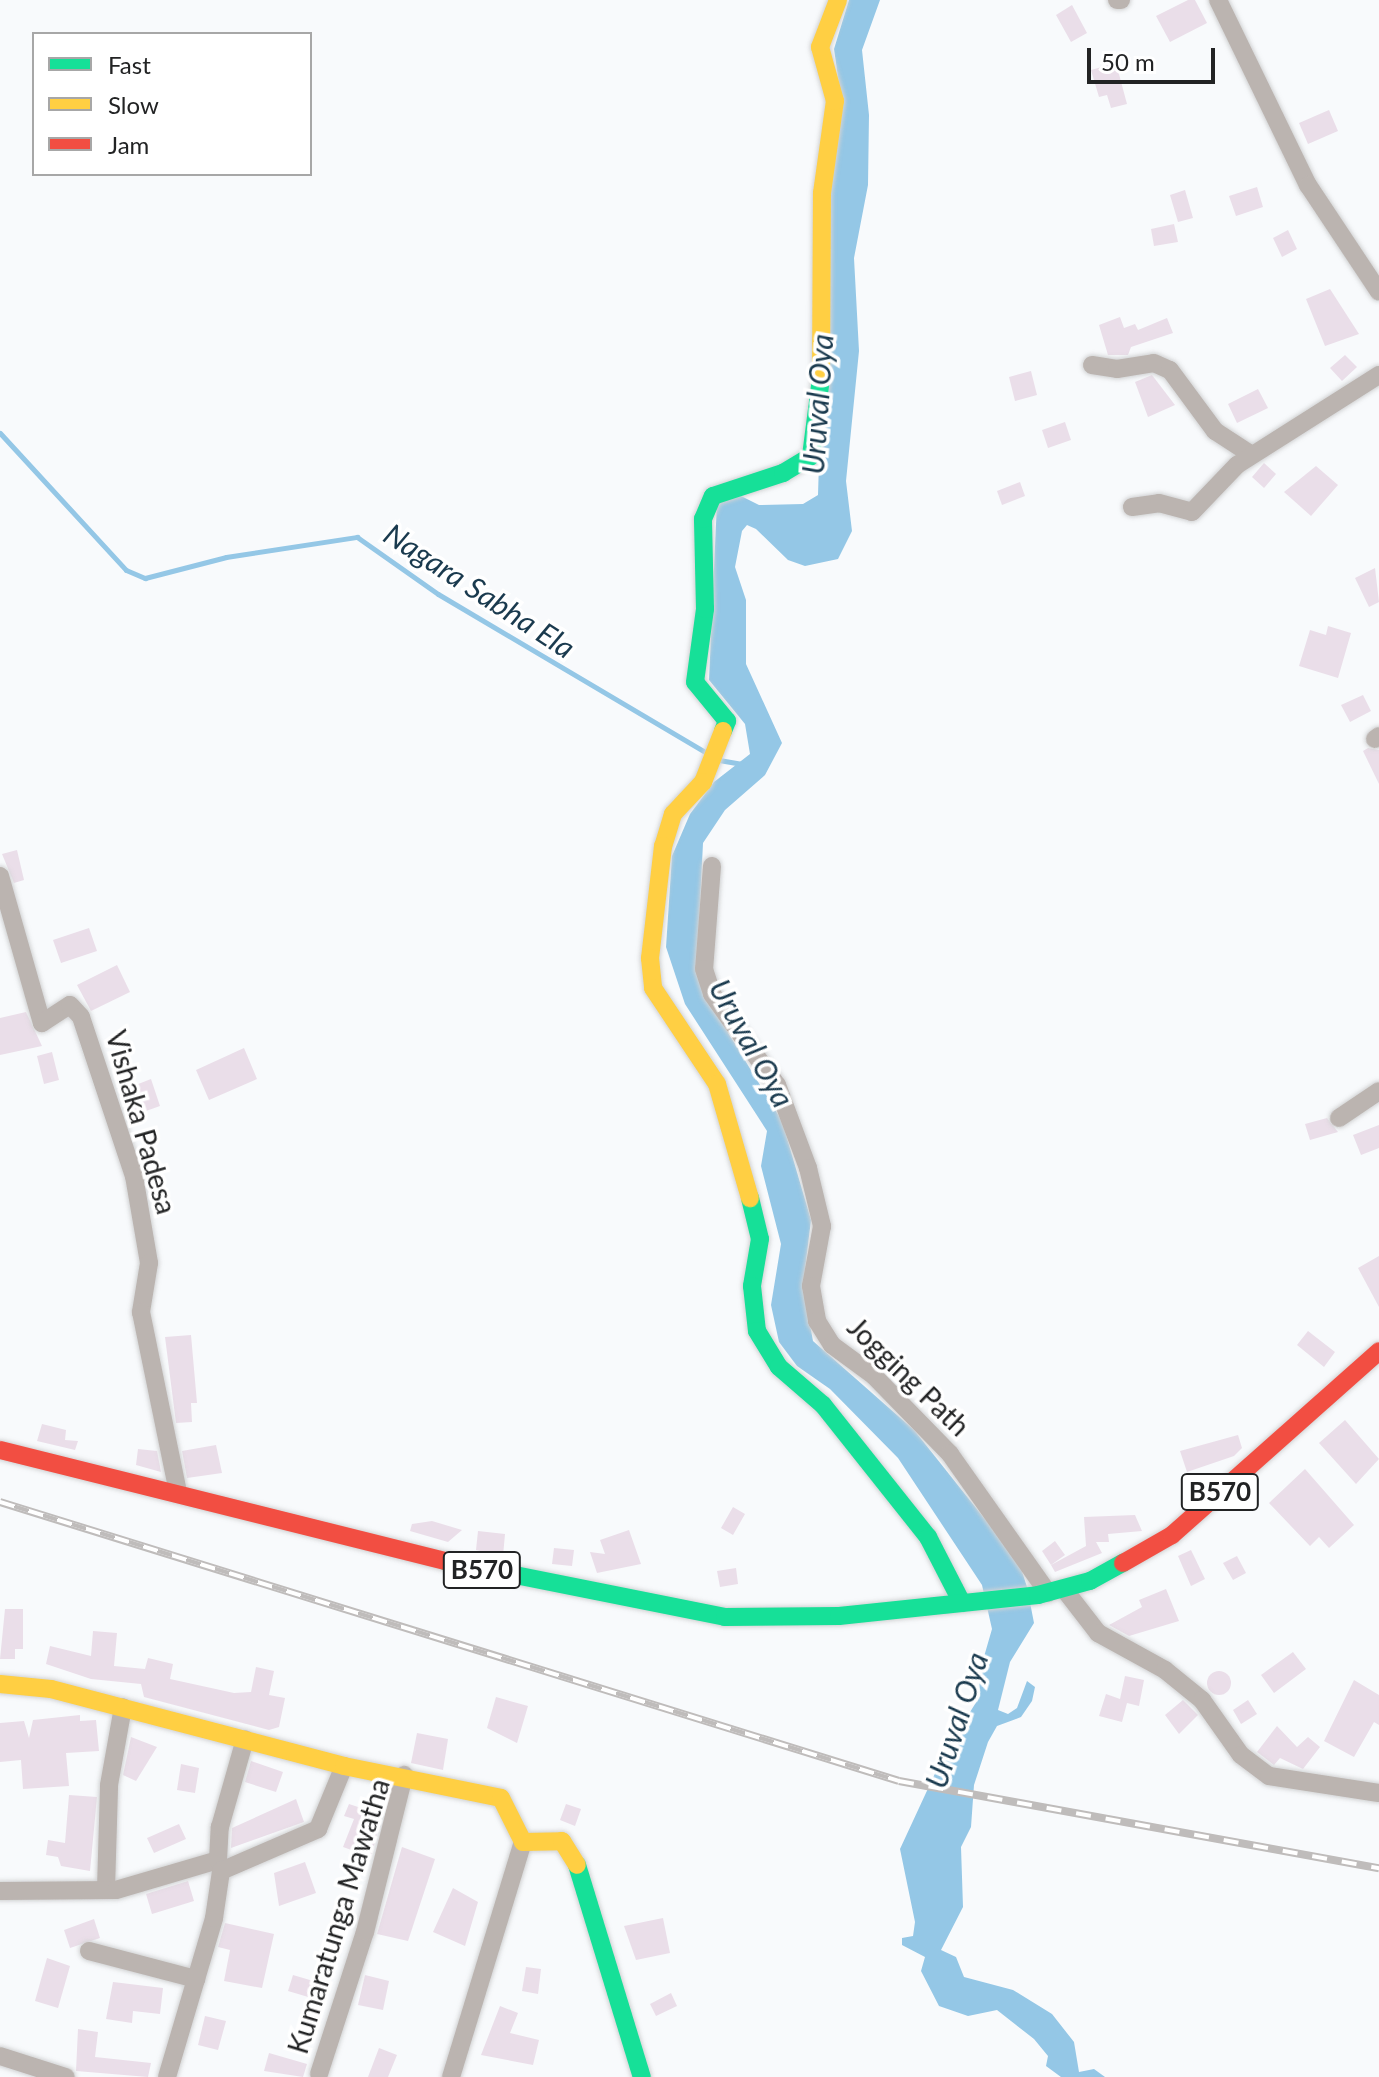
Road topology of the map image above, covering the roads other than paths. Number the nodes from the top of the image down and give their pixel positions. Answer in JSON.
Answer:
{"nodes":[{"id":1,"x":838,"y":0,"type":"edge"},
{"id":2,"x":1218,"y":0,"type":"edge"},
{"id":3,"x":1379,"y":292,"type":"edge"},
{"id":4,"x":1092,"y":365,"type":"dead end"},
{"id":5,"x":1379,"y":375,"type":"edge"},
{"id":6,"x":1252,"y":455,"type":"junction"},
{"id":7,"x":1132,"y":507,"type":"dead end"},
{"id":8,"x":712,"y":866,"type":"dead end"},
{"id":9,"x":0,"y":876,"type":"edge"},
{"id":10,"x":1379,"y":1091,"type":"edge"},
{"id":11,"x":1339,"y":1118,"type":"dead end"},
{"id":12,"x":1379,"y":1351,"type":"edge"},
{"id":13,"x":0,"y":1450,"type":"edge"},
{"id":14,"x":178,"y":1493,"type":"junction"},
{"id":15,"x":1050,"y":1592,"type":"junction"},
{"id":16,"x":968,"y":1603,"type":"junction"},
{"id":17,"x":0,"y":1684,"type":"edge"},
{"id":18,"x":123,"y":1707,"type":"junction"},
{"id":19,"x":245,"y":1739,"type":"junction"},
{"id":20,"x":344,"y":1766,"type":"junction"},
{"id":21,"x":404,"y":1775,"type":"junction"},
{"id":22,"x":1379,"y":1793,"type":"edge"},
{"id":23,"x":523,"y":1842,"type":"junction"},
{"id":24,"x":106,"y":1889,"type":"junction"},
{"id":25,"x":0,"y":1891,"type":"edge"},
{"id":26,"x":89,"y":1951,"type":"dead end"},
{"id":27,"x":196,"y":1979,"type":"junction"},
{"id":28,"x":0,"y":2056,"type":"edge"},
{"id":29,"x":319,"y":2074,"type":"dead end"},
{"id":30,"x":66,"y":2077,"type":"edge"},
{"id":31,"x":167,"y":2077,"type":"edge"},
{"id":32,"x":451,"y":2077,"type":"edge"},
{"id":33,"x":642,"y":2077,"type":"edge"}],
"edges":[{"from":1,"to":16,"type":"street"},
{"from":2,"to":3,"type":"street"},
{"from":4,"to":6,"type":"street"},
{"from":5,"to":6,"type":"street"},
{"from":6,"to":7,"type":"street"},
{"from":8,"to":15,"type":"street","name":"Jogging Path"},
{"from":9,"to":14,"type":"street","name":"Vishaka Padesa"},
{"from":10,"to":11,"type":"street"},
{"from":12,"to":15,"type":"street","number":"B570"},
{"from":13,"to":14,"type":"street","number":"B570"},
{"from":14,"to":16,"type":"street","number":"B570"},
{"from":15,"to":16,"type":"street","number":"B570"},
{"from":15,"to":22,"type":"street","name":"Jogging Path"},
{"from":17,"to":18,"type":"street"},
{"from":18,"to":19,"type":"street"},
{"from":18,"to":24,"type":"street"},
{"from":19,"to":20,"type":"street"},
{"from":19,"to":24,"type":"street"},
{"from":20,"to":21,"type":"street"},
{"from":20,"to":27,"type":"street","name":"Kumaratunga Mawatha"},
{"from":21,"to":23,"type":"street","name":"Kumaratunga Mawatha"},
{"from":21,"to":29,"type":"street","name":"Kumaratunga Mawatha"},
{"from":23,"to":32,"type":"street"},
{"from":23,"to":33,"type":"street"},
{"from":24,"to":25,"type":"street"},
{"from":26,"to":27,"type":"street"},
{"from":27,"to":31,"type":"street","name":"Kumaratunga Mawatha"},
{"from":28,"to":30,"type":"street"}]}
